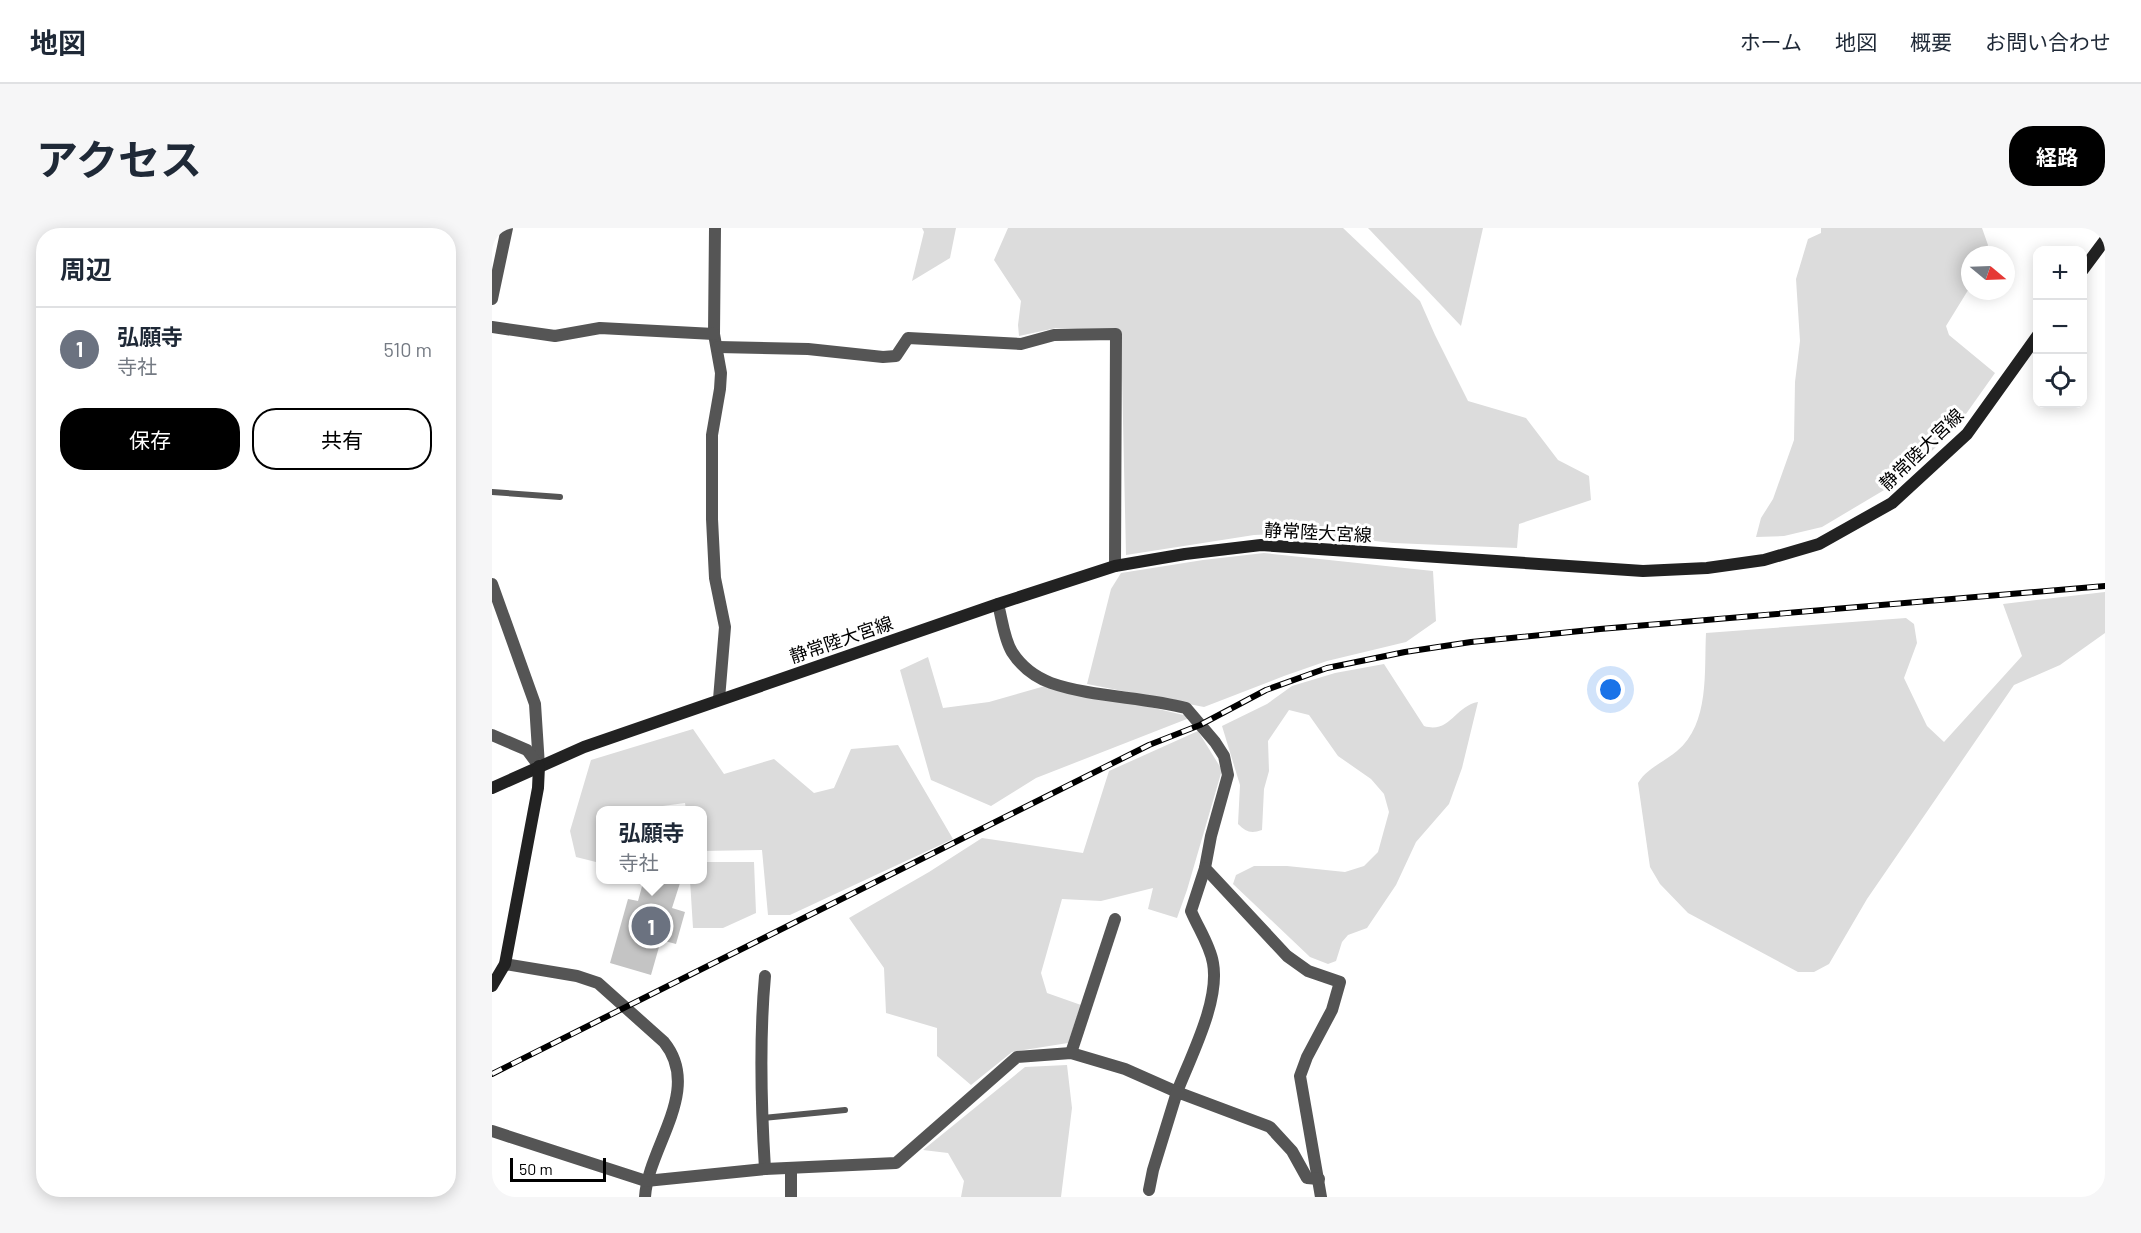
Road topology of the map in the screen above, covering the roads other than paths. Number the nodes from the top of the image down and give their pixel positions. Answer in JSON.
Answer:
{"nodes":[{"id":1,"x":507,"y":228,"type":"edge"},
{"id":2,"x":715,"y":228,"type":"edge"},
{"id":3,"x":2105,"y":240,"type":"edge"},
{"id":4,"x":2087,"y":265,"type":"edge"},
{"id":5,"x":492,"y":299,"type":"edge"},
{"id":6,"x":492,"y":327,"type":"edge"},
{"id":7,"x":714,"y":334,"type":"junction"},
{"id":8,"x":2033,"y":341,"type":"edge"},
{"id":9,"x":718,"y":347,"type":"junction"},
{"id":10,"x":492,"y":492,"type":"edge"},
{"id":11,"x":560,"y":497,"type":"dead end"},
{"id":12,"x":1115,"y":566,"type":"junction"},
{"id":13,"x":492,"y":584,"type":"edge"},
{"id":14,"x":998,"y":604,"type":"junction"},
{"id":15,"x":719,"y":699,"type":"junction"},
{"id":16,"x":492,"y":735,"type":"edge"},
{"id":17,"x":539,"y":766,"type":"junction"},
{"id":18,"x":492,"y":788,"type":"edge"},
{"id":19,"x":1205,"y":868,"type":"junction"},
{"id":20,"x":1115,"y":919,"type":"dead end"},
{"id":21,"x":504,"y":964,"type":"junction"},
{"id":22,"x":765,"y":976,"type":"dead end"},
{"id":23,"x":492,"y":986,"type":"edge"},
{"id":24,"x":1071,"y":1053,"type":"junction"},
{"id":25,"x":1177,"y":1092,"type":"junction"},
{"id":26,"x":845,"y":1110,"type":"dead end"},
{"id":27,"x":762,"y":1118,"type":"junction"},
{"id":28,"x":492,"y":1131,"type":"edge"},
{"id":29,"x":765,"y":1169,"type":"junction"},
{"id":30,"x":791,"y":1169,"type":"junction"},
{"id":31,"x":1319,"y":1179,"type":"junction"},
{"id":32,"x":646,"y":1181,"type":"junction"},
{"id":33,"x":1149,"y":1190,"type":"dead end"},
{"id":34,"x":645,"y":1197,"type":"edge"},
{"id":35,"x":791,"y":1197,"type":"edge"},
{"id":36,"x":1321,"y":1197,"type":"edge"}],
"edges":[{"from":1,"to":5,"type":"street"},
{"from":2,"to":7,"type":"street"},
{"from":3,"to":4,"type":"main road"},
{"from":6,"to":7,"type":"street"},
{"from":7,"to":9,"type":"street"},
{"from":8,"to":12,"type":"main road","name":"静常陸大宮線"},
{"from":9,"to":12,"type":"street"},
{"from":9,"to":15,"type":"street"},
{"from":10,"to":11,"type":"lane"},
{"from":12,"to":14,"type":"main road","name":"静常陸大宮線"},
{"from":13,"to":17,"type":"street"},
{"from":14,"to":15,"type":"main road","name":"静常陸大宮線"},
{"from":14,"to":19,"type":"street"},
{"from":15,"to":17,"type":"main road","name":"静常陸大宮線"},
{"from":16,"to":17,"type":"street"},
{"from":17,"to":18,"type":"main road","name":"静常陸大宮線"},
{"from":17,"to":21,"type":"main road"},
{"from":19,"to":25,"type":"street"},
{"from":19,"to":31,"type":"street"},
{"from":20,"to":24,"type":"street"},
{"from":21,"to":23,"type":"main road"},
{"from":21,"to":32,"type":"street"},
{"from":22,"to":27,"type":"street"},
{"from":24,"to":25,"type":"street"},
{"from":24,"to":30,"type":"street"},
{"from":25,"to":31,"type":"street"},
{"from":25,"to":33,"type":"street"},
{"from":26,"to":27,"type":"lane"},
{"from":27,"to":29,"type":"street"},
{"from":28,"to":32,"type":"street"},
{"from":29,"to":30,"type":"street"},
{"from":29,"to":32,"type":"street"},
{"from":30,"to":35,"type":"street"},
{"from":31,"to":36,"type":"street"},
{"from":32,"to":34,"type":"street"}]}
